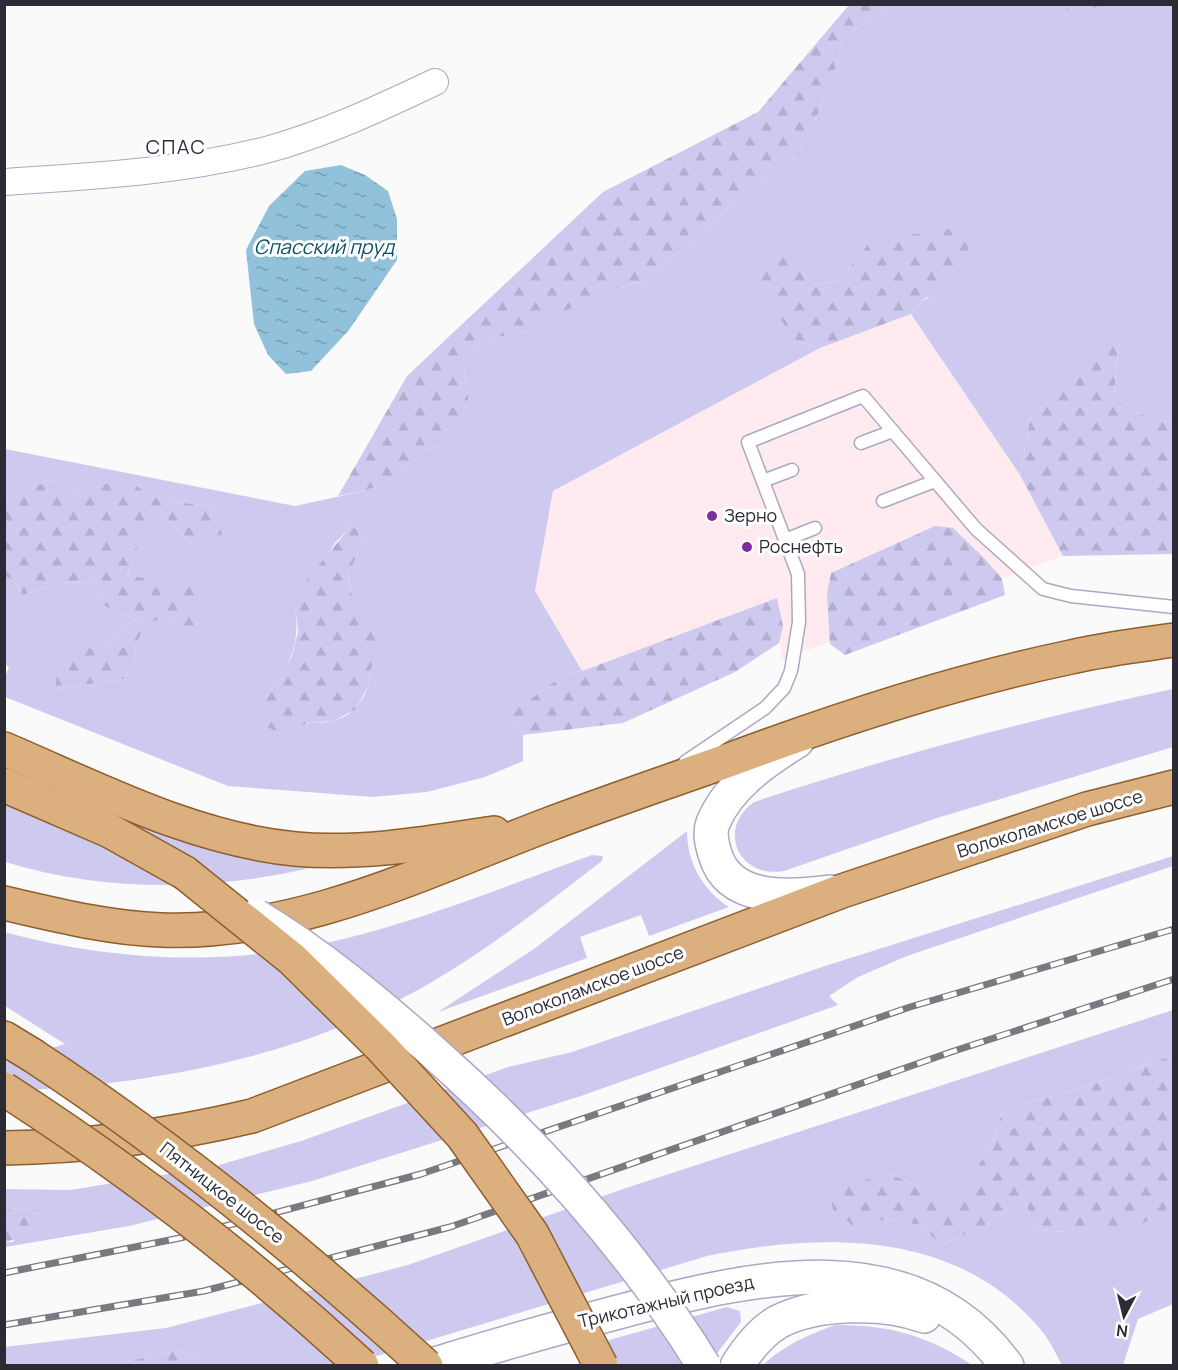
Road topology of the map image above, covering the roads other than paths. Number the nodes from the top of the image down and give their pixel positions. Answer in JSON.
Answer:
{"nodes":[{"id":1,"x":435,"y":82,"type":"dead end"},
{"id":2,"x":4,"y":182,"type":"edge"},
{"id":3,"x":892,"y":431,"type":"junction"},
{"id":4,"x":861,"y":443,"type":"dead end"},
{"id":5,"x":792,"y":470,"type":"dead end"},
{"id":6,"x":935,"y":481,"type":"junction"},
{"id":7,"x":763,"y":482,"type":"junction"},
{"id":8,"x":883,"y":501,"type":"dead end"},
{"id":9,"x":815,"y":528,"type":"dead end"},
{"id":10,"x":785,"y":540,"type":"junction"},
{"id":11,"x":1173,"y":607,"type":"edge"},
{"id":12,"x":1173,"y":640,"type":"edge"},
{"id":13,"x":817,"y":729,"type":"junction"},
{"id":14,"x":4,"y":749,"type":"edge"},
{"id":15,"x":4,"y":785,"type":"edge"},
{"id":16,"x":1173,"y":787,"type":"edge"},
{"id":17,"x":638,"y":794,"type":"junction"},
{"id":18,"x":549,"y":825,"type":"junction"},
{"id":19,"x":185,"y":873,"type":"junction"},
{"id":20,"x":842,"y":891,"type":"junction"},
{"id":21,"x":4,"y":903,"type":"edge"},
{"id":22,"x":4,"y":1038,"type":"edge"},
{"id":23,"x":4,"y":1089,"type":"edge"},
{"id":24,"x":4,"y":1148,"type":"edge"},
{"id":25,"x":1002,"y":1358,"type":"edge"},
{"id":26,"x":362,"y":1365,"type":"edge"},
{"id":27,"x":428,"y":1365,"type":"edge"},
{"id":28,"x":602,"y":1365,"type":"edge"},
{"id":29,"x":704,"y":1365,"type":"edge"},
{"id":30,"x":737,"y":1365,"type":"edge"}],
"edges":[{"from":1,"to":2,"type":"street"},
{"from":3,"to":4,"type":"lane"},
{"from":3,"to":6,"type":"lane"},
{"from":3,"to":7,"type":"lane"},
{"from":5,"to":7,"type":"lane"},
{"from":6,"to":8,"type":"lane"},
{"from":6,"to":11,"type":"lane"},
{"from":7,"to":10,"type":"lane"},
{"from":9,"to":10,"type":"lane"},
{"from":10,"to":17,"type":"lane"},
{"from":12,"to":13,"type":"main road"},
{"from":13,"to":17,"type":"main road"},
{"from":13,"to":20,"type":"main road"},
{"from":14,"to":18,"type":"main road"},
{"from":15,"to":19,"type":"main road"},
{"from":16,"to":20,"type":"main road","name":"Волоколамское шоссе"},
{"from":17,"to":18,"type":"main road"},
{"from":18,"to":21,"type":"main road"},
{"from":19,"to":28,"type":"main road","bridge":true},
{"from":19,"to":29,"type":"main road","bridge":true},
{"from":20,"to":24,"type":"main road","name":"Волоколамское шоссе"},
{"from":22,"to":27,"type":"main road","name":"Пятницкое шоссе","bridge":true},
{"from":23,"to":26,"type":"main road","bridge":true},
{"from":25,"to":27,"type":"main road","name":"Трикотажный проезд"},
{"from":25,"to":30,"type":"main road"}]}
